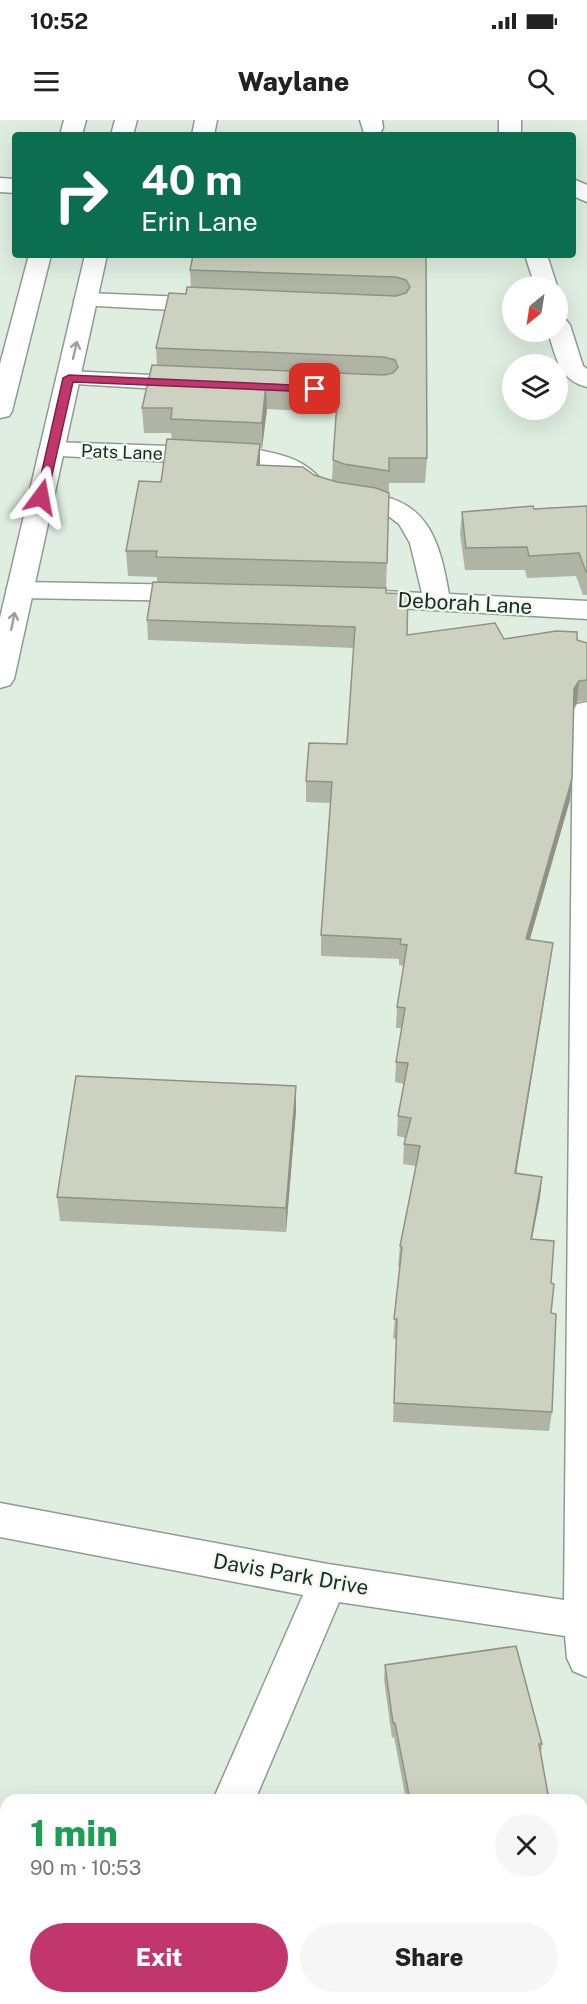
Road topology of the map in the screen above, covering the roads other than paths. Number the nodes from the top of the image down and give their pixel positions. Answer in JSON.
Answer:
{"nodes":[{"id":1,"x":39,"y":258,"type":"edge"},
{"id":2,"x":95,"y":258,"type":"edge"},
{"id":3,"x":537,"y":258,"type":"edge"},
{"id":4,"x":543,"y":276,"type":"edge"},
{"id":5,"x":86,"y":300,"type":"junction"},
{"id":6,"x":232,"y":305,"type":"edge"},
{"id":7,"x":563,"y":342,"type":"edge"},
{"id":8,"x":69,"y":378,"type":"junction"},
{"id":9,"x":587,"y":380,"type":"edge"},
{"id":10,"x":218,"y":385,"type":"edge"},
{"id":11,"x":0,"y":411,"type":"edge"},
{"id":12,"x":52,"y":450,"type":"junction"},
{"id":13,"x":20,"y":590,"type":"junction"},
{"id":14,"x":219,"y":594,"type":"edge"},
{"id":15,"x":335,"y":596,"type":"edge"},
{"id":16,"x":437,"y":602,"type":"junction"},
{"id":17,"x":587,"y":610,"type":"edge"},
{"id":18,"x":0,"y":679,"type":"edge"},
{"id":19,"x":587,"y":711,"type":"edge"},
{"id":20,"x":0,"y":1520,"type":"edge"},
{"id":21,"x":328,"y":1582,"type":"junction"},
{"id":22,"x":585,"y":1640,"type":"edge"},
{"id":23,"x":237,"y":1794,"type":"edge"}],
"edges":[{"from":1,"to":11,"type":"street"},
{"from":2,"to":5,"type":"street"},
{"from":3,"to":4,"type":"street"},
{"from":5,"to":6,"type":"street"},
{"from":8,"to":5,"type":"street","one_way":true},
{"from":7,"to":9,"type":"street"},
{"from":8,"to":10,"type":"street"},
{"from":8,"to":12,"type":"street"},
{"from":12,"to":13,"type":"street"},
{"from":12,"to":16,"type":"street","name":"Pats Lane"},
{"from":13,"to":14,"type":"street"},
{"from":18,"to":13,"type":"street","one_way":true},
{"from":15,"to":16,"type":"street","name":"Deborah Lane"},
{"from":16,"to":17,"type":"street","name":"Deborah Lane"},
{"from":19,"to":22,"type":"street"},
{"from":20,"to":21,"type":"street","name":"Davis Park Drive"},
{"from":21,"to":22,"type":"street","name":"Davis Park Drive"},
{"from":21,"to":23,"type":"street"}]}
